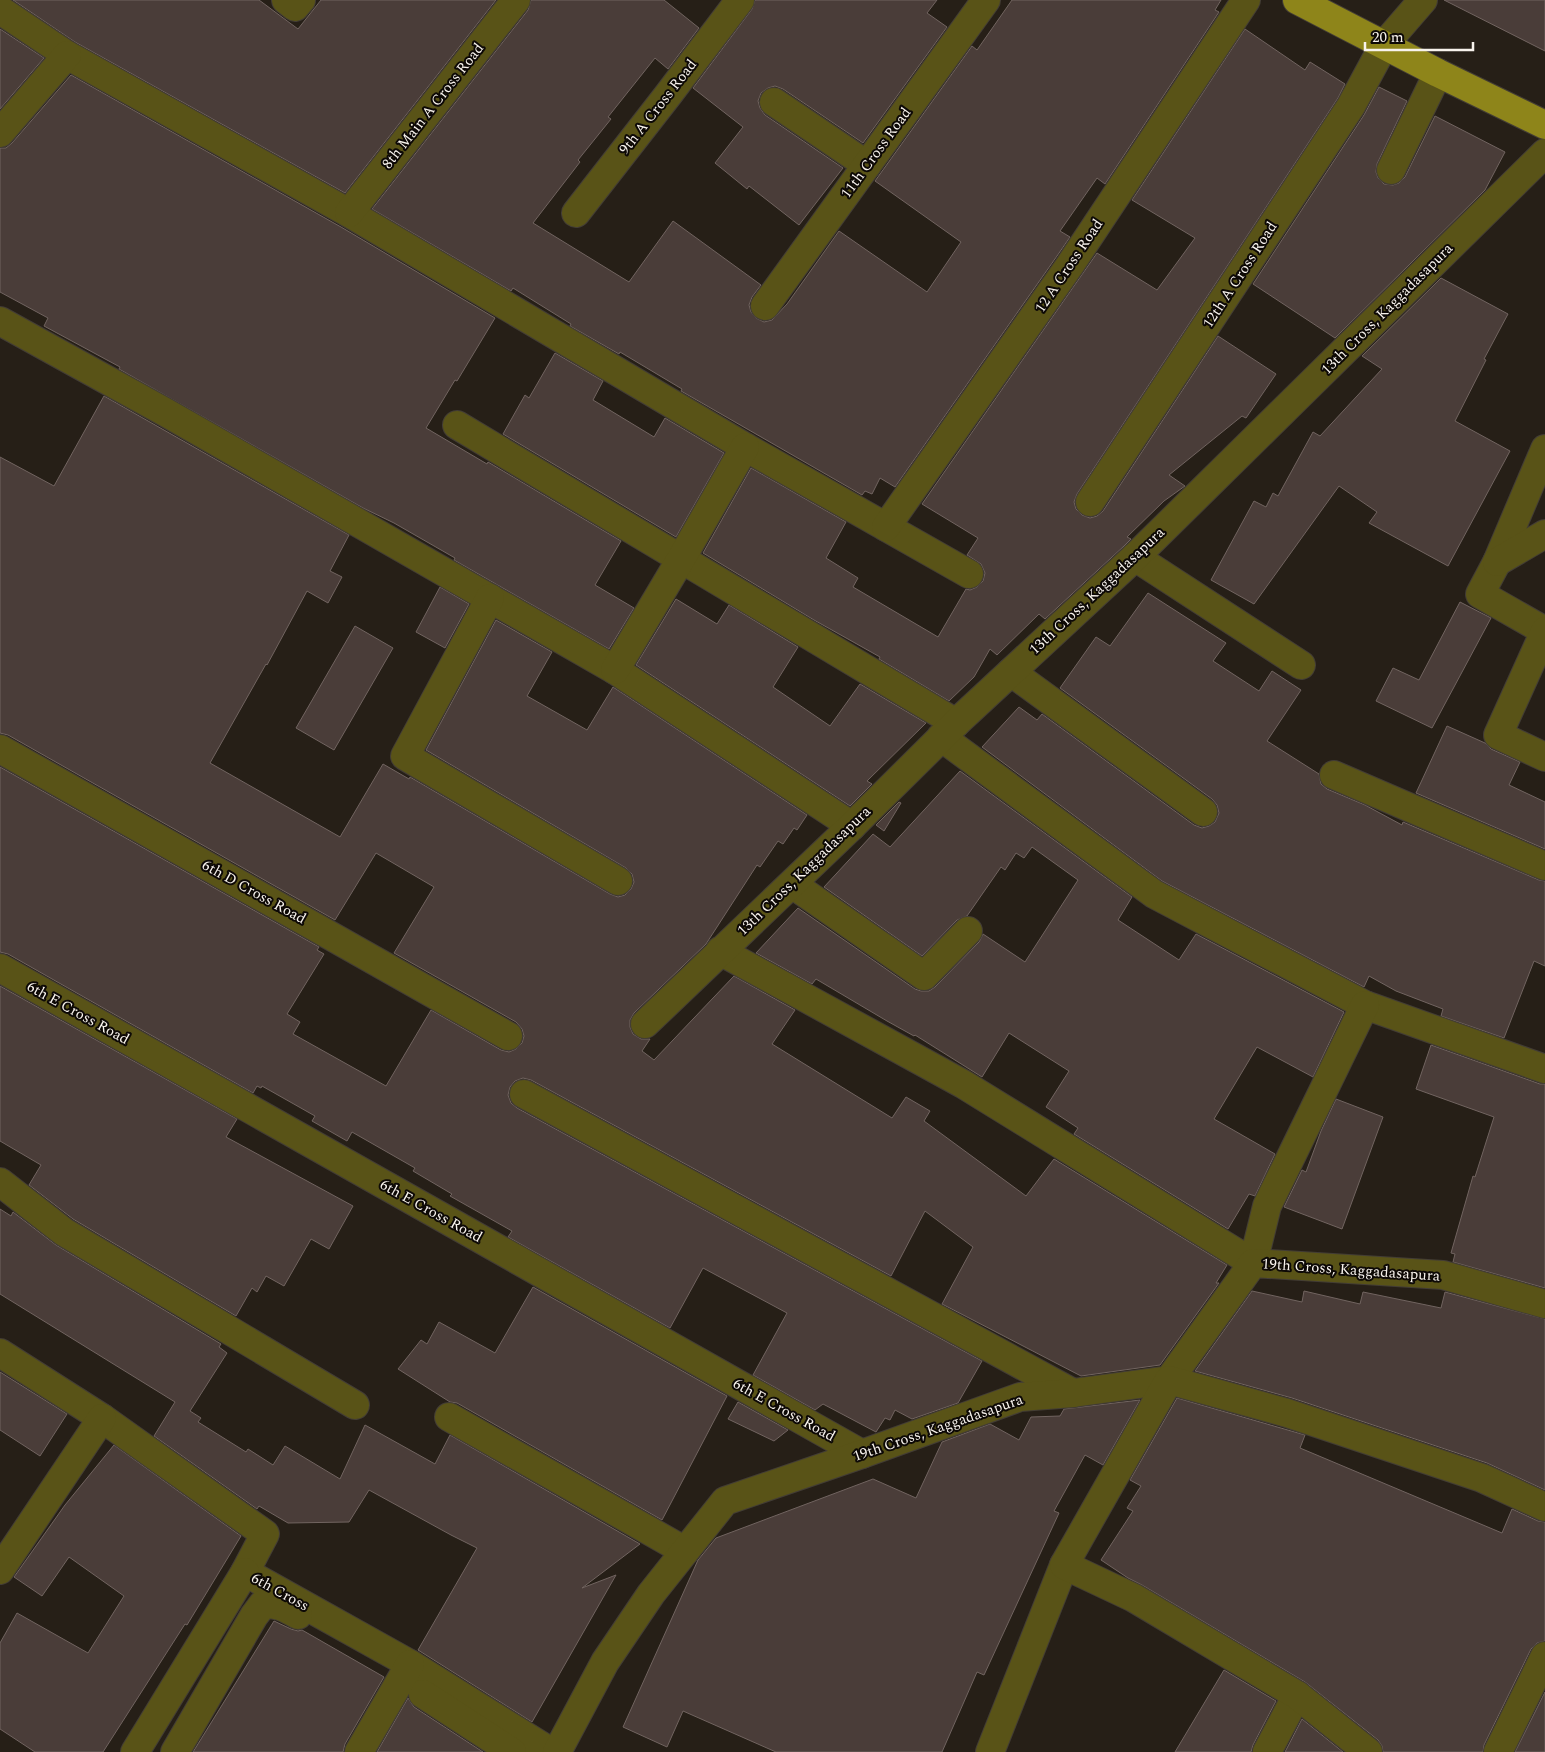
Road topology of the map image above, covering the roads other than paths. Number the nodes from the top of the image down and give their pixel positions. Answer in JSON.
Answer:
{"nodes":[{"id":1,"x":286,"y":0,"type":"edge"},
{"id":2,"x":301,"y":0,"type":"edge"},
{"id":3,"x":516,"y":0,"type":"edge"},
{"id":4,"x":740,"y":0,"type":"edge"},
{"id":5,"x":986,"y":0,"type":"edge"},
{"id":6,"x":1246,"y":0,"type":"edge"},
{"id":7,"x":1297,"y":0,"type":"edge"},
{"id":8,"x":1423,"y":0,"type":"edge"},
{"id":9,"x":0,"y":10,"type":"edge"},
{"id":10,"x":1384,"y":45,"type":"junction"},
{"id":11,"x":67,"y":55,"type":"junction"},
{"id":12,"x":1438,"y":73,"type":"junction"},
{"id":13,"x":774,"y":102,"type":"dead end"},
{"id":14,"x":1545,"y":125,"type":"edge"},
{"id":15,"x":0,"y":133,"type":"edge"},
{"id":16,"x":1545,"y":153,"type":"edge"},
{"id":17,"x":867,"y":165,"type":"junction"},
{"id":18,"x":1391,"y":170,"type":"dead end"},
{"id":19,"x":349,"y":213,"type":"junction"},
{"id":20,"x":576,"y":213,"type":"dead end"},
{"id":21,"x":765,"y":306,"type":"dead end"},
{"id":22,"x":0,"y":320,"type":"edge"},
{"id":23,"x":457,"y":425,"type":"dead end"},
{"id":24,"x":745,"y":447,"type":"junction"},
{"id":25,"x":1545,"y":449,"type":"edge"},
{"id":26,"x":1090,"y":502,"type":"dead end"},
{"id":27,"x":886,"y":527,"type":"junction"},
{"id":28,"x":1545,"y":534,"type":"edge"},
{"id":29,"x":1135,"y":557,"type":"junction"},
{"id":30,"x":681,"y":559,"type":"junction"},
{"id":31,"x":1497,"y":562,"type":"junction"},
{"id":32,"x":969,"y":574,"type":"dead end"},
{"id":33,"x":490,"y":598,"type":"junction"},
{"id":34,"x":1545,"y":631,"type":"edge"},
{"id":35,"x":1301,"y":665,"type":"dead end"},
{"id":36,"x":615,"y":670,"type":"junction"},
{"id":37,"x":1011,"y":672,"type":"junction"},
{"id":38,"x":949,"y":730,"type":"junction"},
{"id":39,"x":0,"y":749,"type":"edge"},
{"id":40,"x":1545,"y":756,"type":"edge"},
{"id":41,"x":1334,"y":775,"type":"dead end"},
{"id":42,"x":1203,"y":812,"type":"dead end"},
{"id":43,"x":852,"y":826,"type":"junction"},
{"id":44,"x":1545,"y":866,"type":"edge"},
{"id":45,"x":618,"y":881,"type":"dead end"},
{"id":46,"x":792,"y":884,"type":"junction"},
{"id":47,"x":968,"y":931,"type":"dead end"},
{"id":48,"x":720,"y":951,"type":"junction"},
{"id":49,"x":0,"y":968,"type":"edge"},
{"id":50,"x":1365,"y":1005,"type":"junction"},
{"id":51,"x":644,"y":1024,"type":"dead end"},
{"id":52,"x":508,"y":1036,"type":"dead end"},
{"id":53,"x":1545,"y":1069,"type":"edge"},
{"id":54,"x":524,"y":1094,"type":"dead end"},
{"id":55,"x":0,"y":1182,"type":"edge"},
{"id":56,"x":1253,"y":1263,"type":"junction"},
{"id":57,"x":1545,"y":1304,"type":"edge"},
{"id":58,"x":0,"y":1353,"type":"edge"},
{"id":59,"x":1169,"y":1380,"type":"junction"},
{"id":60,"x":1073,"y":1393,"type":"junction"},
{"id":61,"x":354,"y":1405,"type":"dead end"},
{"id":62,"x":449,"y":1417,"type":"dead end"},
{"id":63,"x":102,"y":1418,"type":"junction"},
{"id":64,"x":862,"y":1454,"type":"junction"},
{"id":65,"x":1545,"y":1507,"type":"edge"},
{"id":66,"x":686,"y":1551,"type":"junction"},
{"id":67,"x":1064,"y":1566,"type":"junction"},
{"id":68,"x":0,"y":1570,"type":"edge"},
{"id":69,"x":245,"y":1572,"type":"junction"},
{"id":70,"x":1545,"y":1656,"type":"edge"},
{"id":71,"x":405,"y":1672,"type":"junction"},
{"id":72,"x":1297,"y":1695,"type":"junction"},
{"id":73,"x":134,"y":1752,"type":"edge"},
{"id":74,"x":175,"y":1752,"type":"edge"},
{"id":75,"x":359,"y":1752,"type":"edge"},
{"id":76,"x":512,"y":1752,"type":"edge"},
{"id":77,"x":551,"y":1752,"type":"edge"},
{"id":78,"x":557,"y":1752,"type":"edge"},
{"id":79,"x":990,"y":1752,"type":"edge"},
{"id":80,"x":1266,"y":1752,"type":"edge"},
{"id":81,"x":1368,"y":1752,"type":"edge"},
{"id":82,"x":1498,"y":1752,"type":"edge"}],
"edges":[{"from":1,"to":2,"type":"street"},
{"from":3,"to":19,"type":"street","name":"8th Main A Cross Road"},
{"from":4,"to":20,"type":"street","name":"9th A Cross Road"},
{"from":5,"to":17,"type":"street","name":"11th Cross Road"},
{"from":6,"to":27,"type":"street","name":"12 A Cross Road"},
{"from":7,"to":10,"type":"main road"},
{"from":8,"to":10,"type":"street","name":"12th A Cross Road"},
{"from":9,"to":11,"type":"street"},
{"from":10,"to":12,"type":"main road"},
{"from":10,"to":26,"type":"street","name":"12th A Cross Road"},
{"from":11,"to":15,"type":"street"},
{"from":11,"to":19,"type":"street"},
{"from":12,"to":14,"type":"main road"},
{"from":12,"to":18,"type":"street"},
{"from":13,"to":17,"type":"street"},
{"from":16,"to":29,"type":"street","name":"13th Cross, Kaggadasapura"},
{"from":17,"to":21,"type":"street","name":"11th Cross Road"},
{"from":19,"to":24,"type":"street"},
{"from":22,"to":33,"type":"street"},
{"from":23,"to":30,"type":"street"},
{"from":24,"to":27,"type":"street"},
{"from":24,"to":30,"type":"street"},
{"from":25,"to":31,"type":"street"},
{"from":27,"to":32,"type":"street"},
{"from":28,"to":31,"type":"street"},
{"from":29,"to":35,"type":"street"},
{"from":29,"to":37,"type":"street","name":"13th Cross, Kaggadasapura"},
{"from":30,"to":36,"type":"street"},
{"from":30,"to":38,"type":"street"},
{"from":31,"to":34,"type":"street"},
{"from":33,"to":36,"type":"street"},
{"from":33,"to":45,"type":"street"},
{"from":34,"to":40,"type":"street"},
{"from":36,"to":43,"type":"street"},
{"from":37,"to":38,"type":"street","name":"13th Cross, Kaggadasapura"},
{"from":37,"to":42,"type":"street"},
{"from":38,"to":43,"type":"street","name":"13th Cross, Kaggadasapura"},
{"from":38,"to":50,"type":"street"},
{"from":39,"to":52,"type":"street","name":"6th D Cross Road"},
{"from":41,"to":44,"type":"street"},
{"from":43,"to":46,"type":"street","name":"13th Cross, Kaggadasapura"},
{"from":46,"to":47,"type":"street"},
{"from":46,"to":48,"type":"street","name":"13th Cross, Kaggadasapura"},
{"from":48,"to":51,"type":"street","name":"13th Cross, Kaggadasapura"},
{"from":48,"to":56,"type":"street"},
{"from":49,"to":64,"type":"street","name":"6th E Cross Road"},
{"from":50,"to":53,"type":"street"},
{"from":50,"to":56,"type":"street"},
{"from":54,"to":60,"type":"street"},
{"from":55,"to":61,"type":"street"},
{"from":56,"to":57,"type":"street","name":"19th Cross, Kaggadasapura"},
{"from":56,"to":59,"type":"street","name":"19th Cross, Kaggadasapura"},
{"from":58,"to":63,"type":"street","name":"6th Cross"},
{"from":59,"to":60,"type":"street","name":"19th Cross, Kaggadasapura"},
{"from":59,"to":65,"type":"street"},
{"from":59,"to":67,"type":"street"},
{"from":60,"to":64,"type":"street","name":"19th Cross, Kaggadasapura"},
{"from":62,"to":66,"type":"street"},
{"from":63,"to":68,"type":"street"},
{"from":63,"to":69,"type":"street","name":"6th Cross"},
{"from":64,"to":66,"type":"street","name":"19th Cross, Kaggadasapura"},
{"from":66,"to":78,"type":"street","name":"19th Cross, Kaggadasapura"},
{"from":67,"to":72,"type":"street"},
{"from":67,"to":79,"type":"street"},
{"from":69,"to":71,"type":"street","name":"6th Cross"},
{"from":69,"to":73,"type":"street"},
{"from":70,"to":82,"type":"street"},
{"from":71,"to":74,"type":"street"},
{"from":71,"to":75,"type":"street"},
{"from":71,"to":76,"type":"street"},
{"from":71,"to":77,"type":"street","name":"6th Cross"},
{"from":72,"to":80,"type":"street"},
{"from":72,"to":81,"type":"street"}]}
